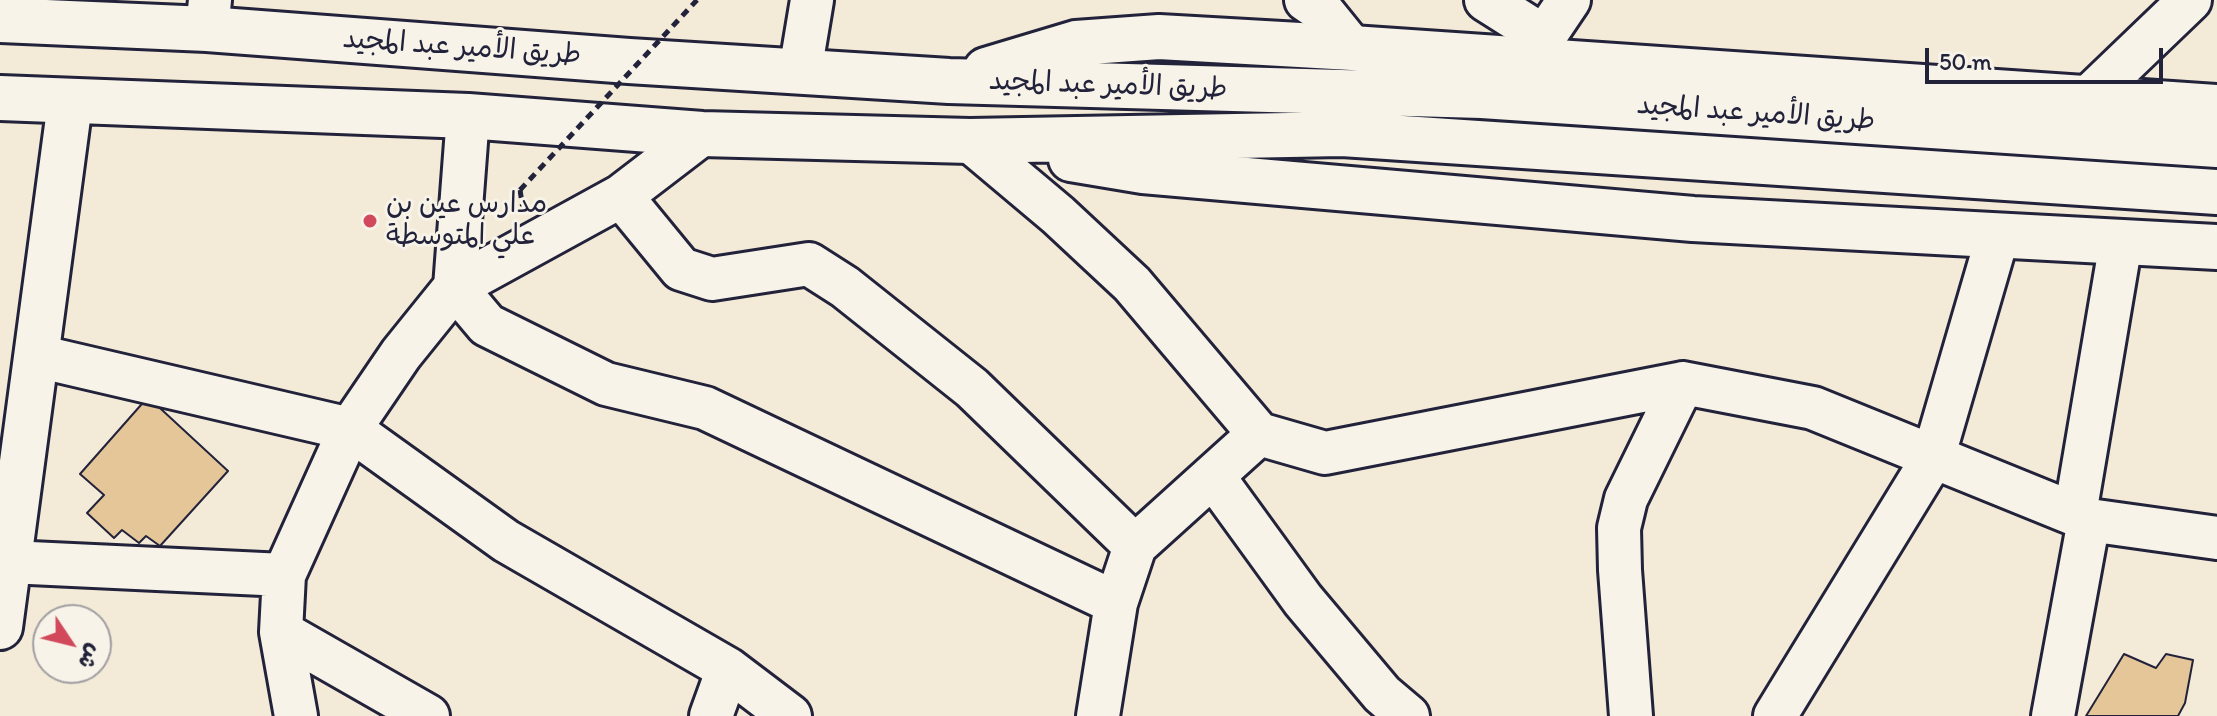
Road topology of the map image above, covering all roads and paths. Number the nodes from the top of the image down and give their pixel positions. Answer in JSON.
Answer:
{"nodes":[{"id":1,"x":697,"y":0,"type":"edge"},
{"id":2,"x":1306,"y":0,"type":"edge"},
{"id":3,"x":1486,"y":0,"type":"edge"},
{"id":4,"x":1569,"y":0,"type":"edge"},
{"id":5,"x":2190,"y":0,"type":"edge"},
{"id":6,"x":806,"y":3,"type":"edge"},
{"id":7,"x":147,"y":14,"type":"edge"},
{"id":8,"x":208,"y":15,"type":"edge"},
{"id":9,"x":0,"y":20,"type":"edge"},
{"id":10,"x":1352,"y":48,"type":"junction"},
{"id":11,"x":1535,"y":49,"type":"junction"},
{"id":12,"x":800,"y":72,"type":"junction"},
{"id":13,"x":949,"y":81,"type":"junction"},
{"id":14,"x":2089,"y":97,"type":"junction"},
{"id":15,"x":0,"y":98,"type":"edge"},
{"id":16,"x":70,"y":103,"type":"junction"},
{"id":17,"x":2217,"y":107,"type":"edge"},
{"id":18,"x":468,"y":116,"type":"junction"},
{"id":19,"x":702,"y":134,"type":"junction"},
{"id":20,"x":970,"y":141,"type":"junction"},
{"id":21,"x":2217,"y":145,"type":"edge"},
{"id":22,"x":520,"y":190,"type":"dead end"},
{"id":23,"x":2217,"y":192,"type":"edge"},
{"id":24,"x":621,"y":196,"type":"junction"},
{"id":25,"x":1998,"y":235,"type":"junction"},
{"id":26,"x":2121,"y":242,"type":"junction"},
{"id":27,"x":2217,"y":247,"type":"edge"},
{"id":28,"x":455,"y":287,"type":"junction"},
{"id":29,"x":37,"y":356,"type":"junction"},
{"id":30,"x":1683,"y":383,"type":"junction"},
{"id":31,"x":350,"y":429,"type":"junction"},
{"id":32,"x":1259,"y":434,"type":"junction"},
{"id":33,"x":1933,"y":458,"type":"junction"},
{"id":34,"x":1213,"y":476,"type":"junction"},
{"id":35,"x":2082,"y":517,"type":"junction"},
{"id":36,"x":2217,"y":538,"type":"edge"},
{"id":37,"x":1135,"y":546,"type":"junction"},
{"id":38,"x":4,"y":563,"type":"edge"},
{"id":39,"x":284,"y":575,"type":"junction"},
{"id":40,"x":1116,"y":603,"type":"junction"},
{"id":41,"x":0,"y":627,"type":"edge"},
{"id":42,"x":281,"y":632,"type":"junction"},
{"id":43,"x":728,"y":669,"type":"junction"},
{"id":44,"x":296,"y":716,"type":"edge"},
{"id":45,"x":428,"y":716,"type":"edge"},
{"id":46,"x":711,"y":716,"type":"edge"},
{"id":47,"x":790,"y":716,"type":"edge"},
{"id":48,"x":1098,"y":716,"type":"edge"},
{"id":49,"x":1408,"y":716,"type":"edge"},
{"id":50,"x":1631,"y":716,"type":"edge"},
{"id":51,"x":1775,"y":716,"type":"edge"},
{"id":52,"x":2053,"y":716,"type":"edge"}],
"edges":[{"from":1,"to":22,"type":"path","bridge":true},
{"from":2,"to":10,"type":"street"},
{"from":3,"to":11,"type":"street"},
{"from":4,"to":11,"type":"street"},
{"from":5,"to":14,"type":"street"},
{"from":6,"to":12,"type":"street"},
{"from":7,"to":8,"type":"main road","name":"طريق الأمير عبد المجيد"},
{"from":7,"to":9,"type":"main road","name":"طريق الأمير عبد المجيد"},
{"from":8,"to":12,"type":"main road","name":"طريق الأمير عبد المجيد"},
{"from":10,"to":11,"type":"main road"},
{"from":10,"to":13,"type":"main road"},
{"from":11,"to":14,"type":"main road"},
{"from":12,"to":13,"type":"main road","name":"طريق الأمير عبد المجيد"},
{"from":13,"to":21,"type":"main road","name":"طريق الأمير عبد المجيد"},
{"from":14,"to":17,"type":"main road"},
{"from":15,"to":16,"type":"main road","name":"طريق الأمير عبد المجيد"},
{"from":16,"to":18,"type":"main road","name":"طريق الأمير عبد المجيد"},
{"from":16,"to":29,"type":"main road"},
{"from":18,"to":19,"type":"main road","name":"طريق الأمير عبد المجيد"},
{"from":18,"to":28,"type":"street"},
{"from":19,"to":20,"type":"main road","name":"طريق الأمير عبد المجيد"},
{"from":19,"to":24,"type":"street"},
{"from":20,"to":23,"type":"main road","name":"طريق الأمير عبد المجيد"},
{"from":20,"to":25,"type":"main road"},
{"from":20,"to":32,"type":"street"},
{"from":24,"to":28,"type":"street"},
{"from":24,"to":37,"type":"street"},
{"from":25,"to":26,"type":"main road"},
{"from":25,"to":33,"type":"street"},
{"from":26,"to":27,"type":"main road"},
{"from":26,"to":35,"type":"street"},
{"from":28,"to":31,"type":"street"},
{"from":28,"to":40,"type":"street"},
{"from":29,"to":31,"type":"street"},
{"from":29,"to":38,"type":"main road"},
{"from":30,"to":32,"type":"street"},
{"from":30,"to":33,"type":"street"},
{"from":30,"to":50,"type":"street"},
{"from":31,"to":39,"type":"street"},
{"from":31,"to":43,"type":"street"},
{"from":32,"to":34,"type":"street"},
{"from":33,"to":35,"type":"street"},
{"from":33,"to":51,"type":"street"},
{"from":34,"to":37,"type":"street"},
{"from":34,"to":49,"type":"street"},
{"from":35,"to":36,"type":"street"},
{"from":35,"to":52,"type":"street"},
{"from":37,"to":40,"type":"street"},
{"from":38,"to":39,"type":"street"},
{"from":38,"to":41,"type":"main road"},
{"from":39,"to":42,"type":"street"},
{"from":40,"to":48,"type":"street"},
{"from":42,"to":44,"type":"street"},
{"from":42,"to":45,"type":"street"},
{"from":43,"to":46,"type":"street"},
{"from":43,"to":47,"type":"street"}]}
